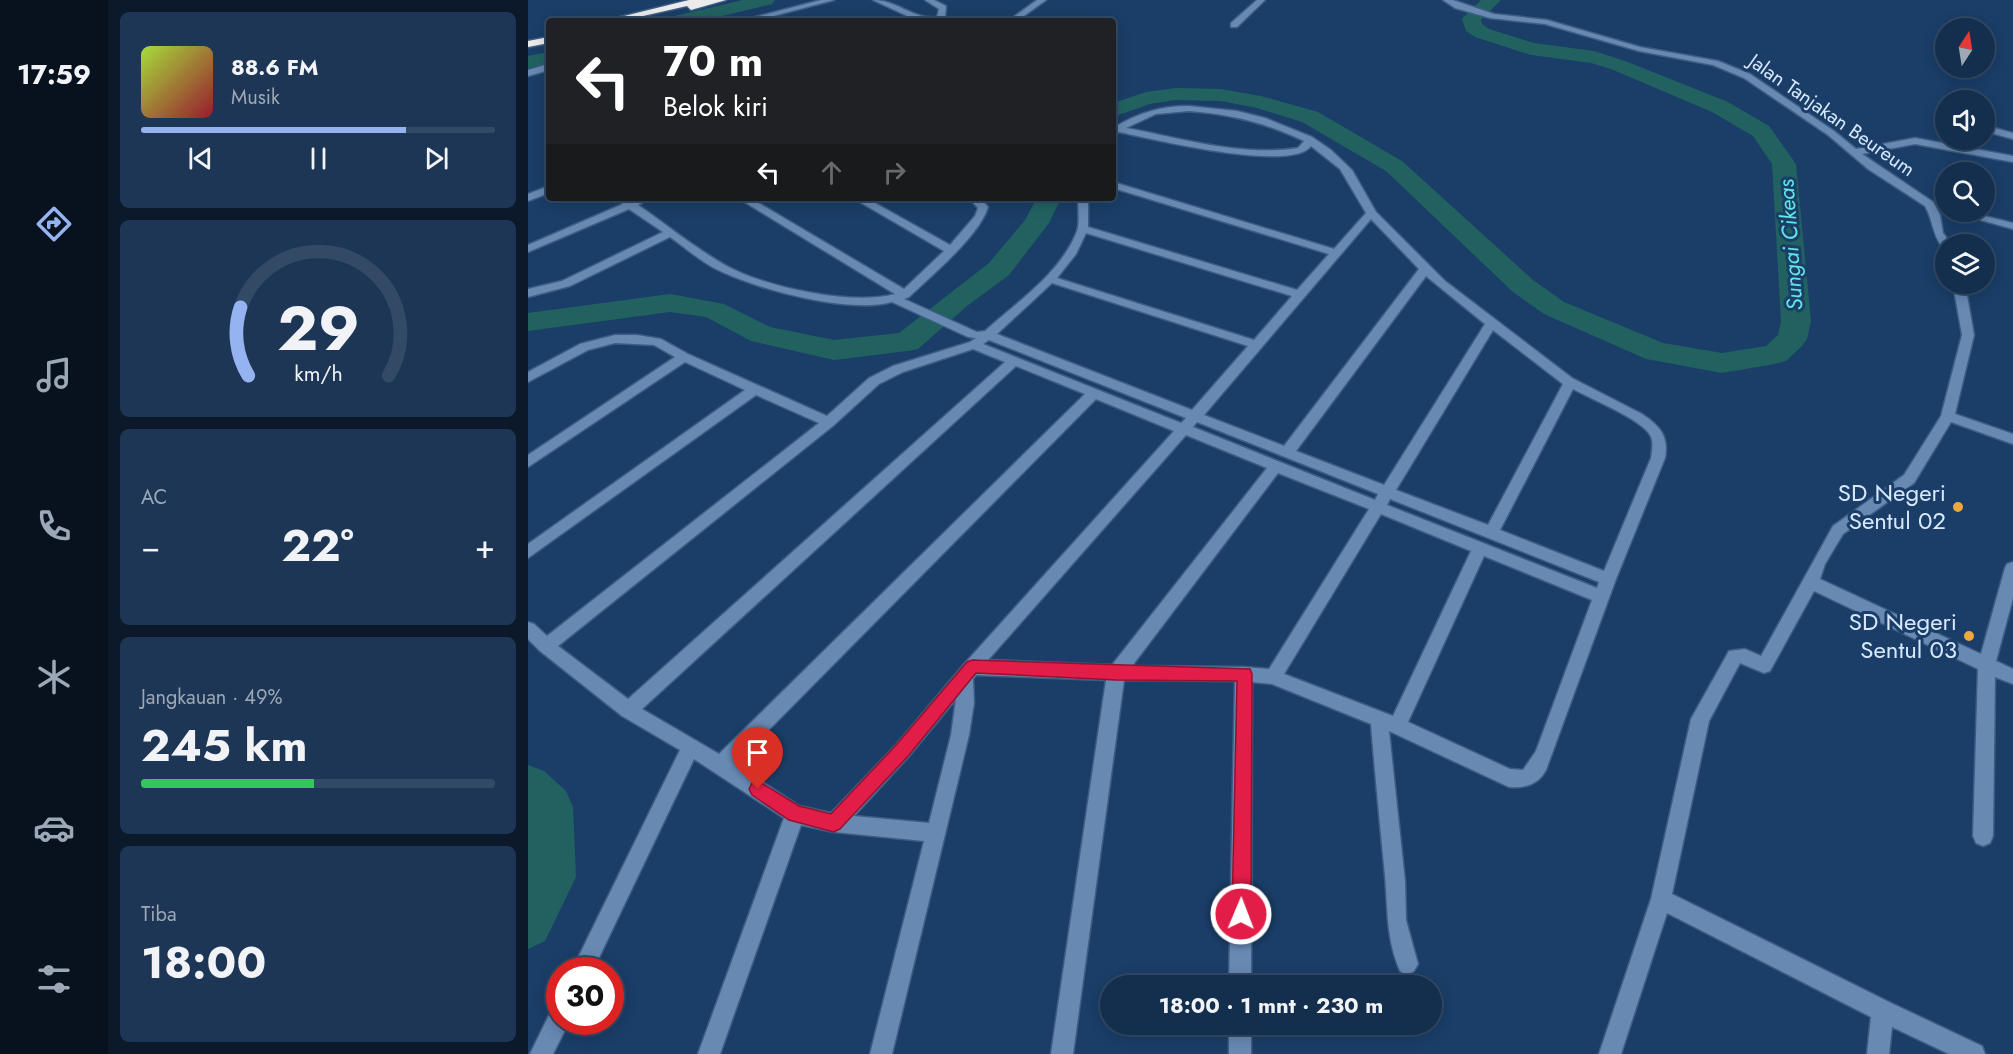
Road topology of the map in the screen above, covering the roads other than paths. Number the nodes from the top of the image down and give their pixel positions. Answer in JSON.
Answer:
{"nodes":[{"id":1,"x":701,"y":0,"type":"edge"},
{"id":2,"x":721,"y":0,"type":"edge"},
{"id":3,"x":830,"y":0,"type":"edge"},
{"id":4,"x":877,"y":0,"type":"edge"},
{"id":5,"x":929,"y":0,"type":"edge"},
{"id":6,"x":1042,"y":0,"type":"edge"},
{"id":7,"x":1261,"y":0,"type":"edge"},
{"id":8,"x":1447,"y":0,"type":"edge"},
{"id":9,"x":622,"y":18,"type":"edge"},
{"id":10,"x":643,"y":18,"type":"edge"},
{"id":11,"x":766,"y":18,"type":"edge"},
{"id":12,"x":917,"y":18,"type":"edge"},
{"id":13,"x":944,"y":18,"type":"edge"},
{"id":14,"x":1016,"y":18,"type":"edge"},
{"id":15,"x":1234,"y":25,"type":"dead end"},
{"id":16,"x":546,"y":36,"type":"edge"},
{"id":17,"x":528,"y":39,"type":"edge"},
{"id":18,"x":546,"y":40,"type":"edge"},
{"id":19,"x":528,"y":44,"type":"edge"},
{"id":20,"x":546,"y":68,"type":"edge"},
{"id":21,"x":528,"y":73,"type":"edge"},
{"id":22,"x":1116,"y":129,"type":"edge"},
{"id":23,"x":1116,"y":130,"type":"edge"},
{"id":24,"x":1995,"y":131,"type":"edge"},
{"id":25,"x":2013,"y":136,"type":"edge"},
{"id":26,"x":1310,"y":141,"type":"junction"},
{"id":27,"x":1854,"y":152,"type":"junction"},
{"id":28,"x":2013,"y":159,"type":"edge"},
{"id":29,"x":1116,"y":186,"type":"edge"},
{"id":30,"x":546,"y":190,"type":"edge"},
{"id":31,"x":528,"y":198,"type":"edge"},
{"id":32,"x":626,"y":201,"type":"edge"},
{"id":33,"x":748,"y":201,"type":"edge"},
{"id":34,"x":863,"y":201,"type":"edge"},
{"id":35,"x":977,"y":201,"type":"edge"},
{"id":36,"x":1083,"y":201,"type":"edge"},
{"id":37,"x":1929,"y":204,"type":"junction"},
{"id":38,"x":1935,"y":205,"type":"edge"},
{"id":39,"x":1371,"y":213,"type":"junction"},
{"id":40,"x":1995,"y":222,"type":"edge"},
{"id":41,"x":2013,"y":226,"type":"edge"},
{"id":42,"x":1083,"y":229,"type":"junction"},
{"id":43,"x":671,"y":232,"type":"junction"},
{"id":44,"x":1939,"y":234,"type":"edge"},
{"id":45,"x":528,"y":249,"type":"edge"},
{"id":46,"x":951,"y":250,"type":"junction"},
{"id":47,"x":1336,"y":253,"type":"junction"},
{"id":48,"x":1425,"y":269,"type":"junction"},
{"id":49,"x":1050,"y":279,"type":"junction"},
{"id":50,"x":528,"y":293,"type":"edge"},
{"id":51,"x":1961,"y":294,"type":"edge"},
{"id":52,"x":1300,"y":295,"type":"junction"},
{"id":53,"x":902,"y":300,"type":"junction"},
{"id":54,"x":1492,"y":322,"type":"junction"},
{"id":55,"x":988,"y":335,"type":"junction"},
{"id":56,"x":973,"y":340,"type":"junction"},
{"id":57,"x":1257,"y":345,"type":"junction"},
{"id":58,"x":684,"y":357,"type":"junction"},
{"id":59,"x":1014,"y":361,"type":"junction"},
{"id":60,"x":528,"y":378,"type":"edge"},
{"id":61,"x":1570,"y":383,"type":"junction"},
{"id":62,"x":755,"y":389,"type":"junction"},
{"id":63,"x":1094,"y":393,"type":"junction"},
{"id":64,"x":1195,"y":416,"type":"junction"},
{"id":65,"x":1948,"y":416,"type":"junction"},
{"id":66,"x":829,"y":422,"type":"junction"},
{"id":67,"x":1184,"y":429,"type":"junction"},
{"id":68,"x":2013,"y":439,"type":"edge"},
{"id":69,"x":1281,"y":459,"type":"junction"},
{"id":70,"x":528,"y":462,"type":"edge"},
{"id":71,"x":1387,"y":492,"type":"junction"},
{"id":72,"x":1378,"y":507,"type":"junction"},
{"id":73,"x":1491,"y":533,"type":"junction"},
{"id":74,"x":1481,"y":547,"type":"junction"},
{"id":75,"x":528,"y":552,"type":"edge"},
{"id":76,"x":2013,"y":568,"type":"edge"},
{"id":77,"x":1608,"y":579,"type":"junction"},
{"id":78,"x":1811,"y":582,"type":"junction"},
{"id":79,"x":1602,"y":597,"type":"junction"},
{"id":80,"x":528,"y":629,"type":"edge"},
{"id":81,"x":546,"y":646,"type":"junction"},
{"id":82,"x":1987,"y":665,"type":"junction"},
{"id":83,"x":968,"y":672,"type":"junction"},
{"id":84,"x":1116,"y":673,"type":"junction"},
{"id":85,"x":1244,"y":674,"type":"junction"},
{"id":86,"x":2013,"y":676,"type":"edge"},
{"id":87,"x":1273,"y":677,"type":"junction"},
{"id":88,"x":628,"y":710,"type":"junction"},
{"id":89,"x":1388,"y":723,"type":"junction"},
{"id":90,"x":690,"y":748,"type":"junction"},
{"id":91,"x":721,"y":765,"type":"junction"},
{"id":92,"x":795,"y":814,"type":"junction"},
{"id":93,"x":834,"y":823,"type":"junction"},
{"id":94,"x":936,"y":833,"type":"junction"},
{"id":95,"x":1983,"y":836,"type":"dead end"},
{"id":96,"x":1662,"y":899,"type":"junction"},
{"id":97,"x":588,"y":957,"type":"edge"},
{"id":98,"x":1407,"y":964,"type":"dead end"},
{"id":99,"x":1240,"y":975,"type":"edge"},
{"id":100,"x":1882,"y":1011,"type":"junction"},
{"id":101,"x":551,"y":1035,"type":"edge"},
{"id":102,"x":1240,"y":1035,"type":"edge"},
{"id":103,"x":542,"y":1054,"type":"edge"},
{"id":104,"x":709,"y":1054,"type":"edge"},
{"id":105,"x":881,"y":1054,"type":"edge"},
{"id":106,"x":1062,"y":1054,"type":"edge"},
{"id":107,"x":1240,"y":1054,"type":"edge"},
{"id":108,"x":1610,"y":1054,"type":"edge"},
{"id":109,"x":1878,"y":1054,"type":"edge"},
{"id":110,"x":1974,"y":1054,"type":"edge"}],
"edges":[{"from":1,"to":9,"type":"highway"},
{"from":2,"to":10,"type":"highway"},
{"from":3,"to":11,"type":"street"},
{"from":4,"to":12,"type":"street"},
{"from":5,"to":13,"type":"street"},
{"from":6,"to":14,"type":"street"},
{"from":7,"to":15,"type":"street"},
{"from":8,"to":27,"type":"street","name":"Jalan Tanjakan Beureum"},
{"from":16,"to":17,"type":"highway"},
{"from":18,"to":19,"type":"highway"},
{"from":20,"to":21,"type":"street"},
{"from":22,"to":26,"type":"street"},
{"from":23,"to":26,"type":"street"},
{"from":24,"to":25,"type":"street"},
{"from":26,"to":39,"type":"street"},
{"from":27,"to":28,"type":"street"},
{"from":27,"to":37,"type":"street","name":"Jalan Tanjakan Beureum"},
{"from":29,"to":47,"type":"street"},
{"from":30,"to":31,"type":"street"},
{"from":32,"to":43,"type":"street"},
{"from":32,"to":45,"type":"street"},
{"from":33,"to":53,"type":"street"},
{"from":34,"to":46,"type":"street"},
{"from":35,"to":46,"type":"street"},
{"from":36,"to":42,"type":"street"},
{"from":37,"to":38,"type":"street"},
{"from":37,"to":44,"type":"street","name":"Jalan Tanjakan Beureum"},
{"from":39,"to":47,"type":"street"},
{"from":39,"to":48,"type":"street"},
{"from":40,"to":41,"type":"street"},
{"from":42,"to":49,"type":"street"},
{"from":42,"to":52,"type":"street"},
{"from":43,"to":50,"type":"street"},
{"from":43,"to":53,"type":"street"},
{"from":46,"to":53,"type":"street"},
{"from":47,"to":52,"type":"street"},
{"from":48,"to":54,"type":"street"},
{"from":48,"to":69,"type":"street"},
{"from":49,"to":55,"type":"street"},
{"from":49,"to":57,"type":"street"},
{"from":51,"to":65,"type":"street"},
{"from":52,"to":57,"type":"street"},
{"from":53,"to":56,"type":"street"},
{"from":54,"to":61,"type":"street"},
{"from":54,"to":71,"type":"street"},
{"from":55,"to":56,"type":"street"},
{"from":55,"to":64,"type":"street"},
{"from":56,"to":59,"type":"street"},
{"from":56,"to":66,"type":"street"},
{"from":57,"to":64,"type":"street"},
{"from":58,"to":60,"type":"street"},
{"from":58,"to":62,"type":"street"},
{"from":58,"to":70,"type":"street"},
{"from":59,"to":63,"type":"street"},
{"from":59,"to":88,"type":"street"},
{"from":61,"to":73,"type":"street"},
{"from":61,"to":77,"type":"street"},
{"from":62,"to":66,"type":"street"},
{"from":62,"to":75,"type":"street"},
{"from":63,"to":67,"type":"street"},
{"from":63,"to":91,"type":"street"},
{"from":64,"to":67,"type":"street"},
{"from":64,"to":69,"type":"street"},
{"from":65,"to":68,"type":"street"},
{"from":65,"to":78,"type":"street"},
{"from":66,"to":81,"type":"street"},
{"from":67,"to":69,"type":"street"},
{"from":67,"to":83,"type":"street"},
{"from":69,"to":71,"type":"street"},
{"from":69,"to":72,"type":"street"},
{"from":69,"to":84,"type":"street"},
{"from":71,"to":72,"type":"street"},
{"from":71,"to":73,"type":"street"},
{"from":72,"to":74,"type":"street"},
{"from":72,"to":87,"type":"street"},
{"from":73,"to":77,"type":"street"},
{"from":74,"to":79,"type":"street"},
{"from":74,"to":89,"type":"street"},
{"from":76,"to":82,"type":"street"},
{"from":77,"to":79,"type":"street"},
{"from":78,"to":82,"type":"street"},
{"from":78,"to":96,"type":"street"},
{"from":79,"to":89,"type":"street"},
{"from":80,"to":81,"type":"street"},
{"from":81,"to":88,"type":"street"},
{"from":82,"to":86,"type":"street"},
{"from":82,"to":95,"type":"street"},
{"from":83,"to":84,"type":"street"},
{"from":83,"to":93,"type":"street"},
{"from":83,"to":94,"type":"street"},
{"from":84,"to":85,"type":"street"},
{"from":84,"to":106,"type":"street"},
{"from":85,"to":87,"type":"street"},
{"from":85,"to":99,"type":"street"},
{"from":87,"to":89,"type":"street"},
{"from":88,"to":90,"type":"street"},
{"from":89,"to":98,"type":"street"},
{"from":90,"to":91,"type":"street"},
{"from":90,"to":97,"type":"street"},
{"from":91,"to":92,"type":"street"},
{"from":92,"to":93,"type":"street"},
{"from":92,"to":104,"type":"street"},
{"from":93,"to":94,"type":"street"},
{"from":94,"to":105,"type":"street"},
{"from":96,"to":100,"type":"street"},
{"from":96,"to":108,"type":"street"},
{"from":100,"to":109,"type":"street"},
{"from":100,"to":110,"type":"street"},
{"from":101,"to":103,"type":"street"},
{"from":102,"to":107,"type":"street"}]}
